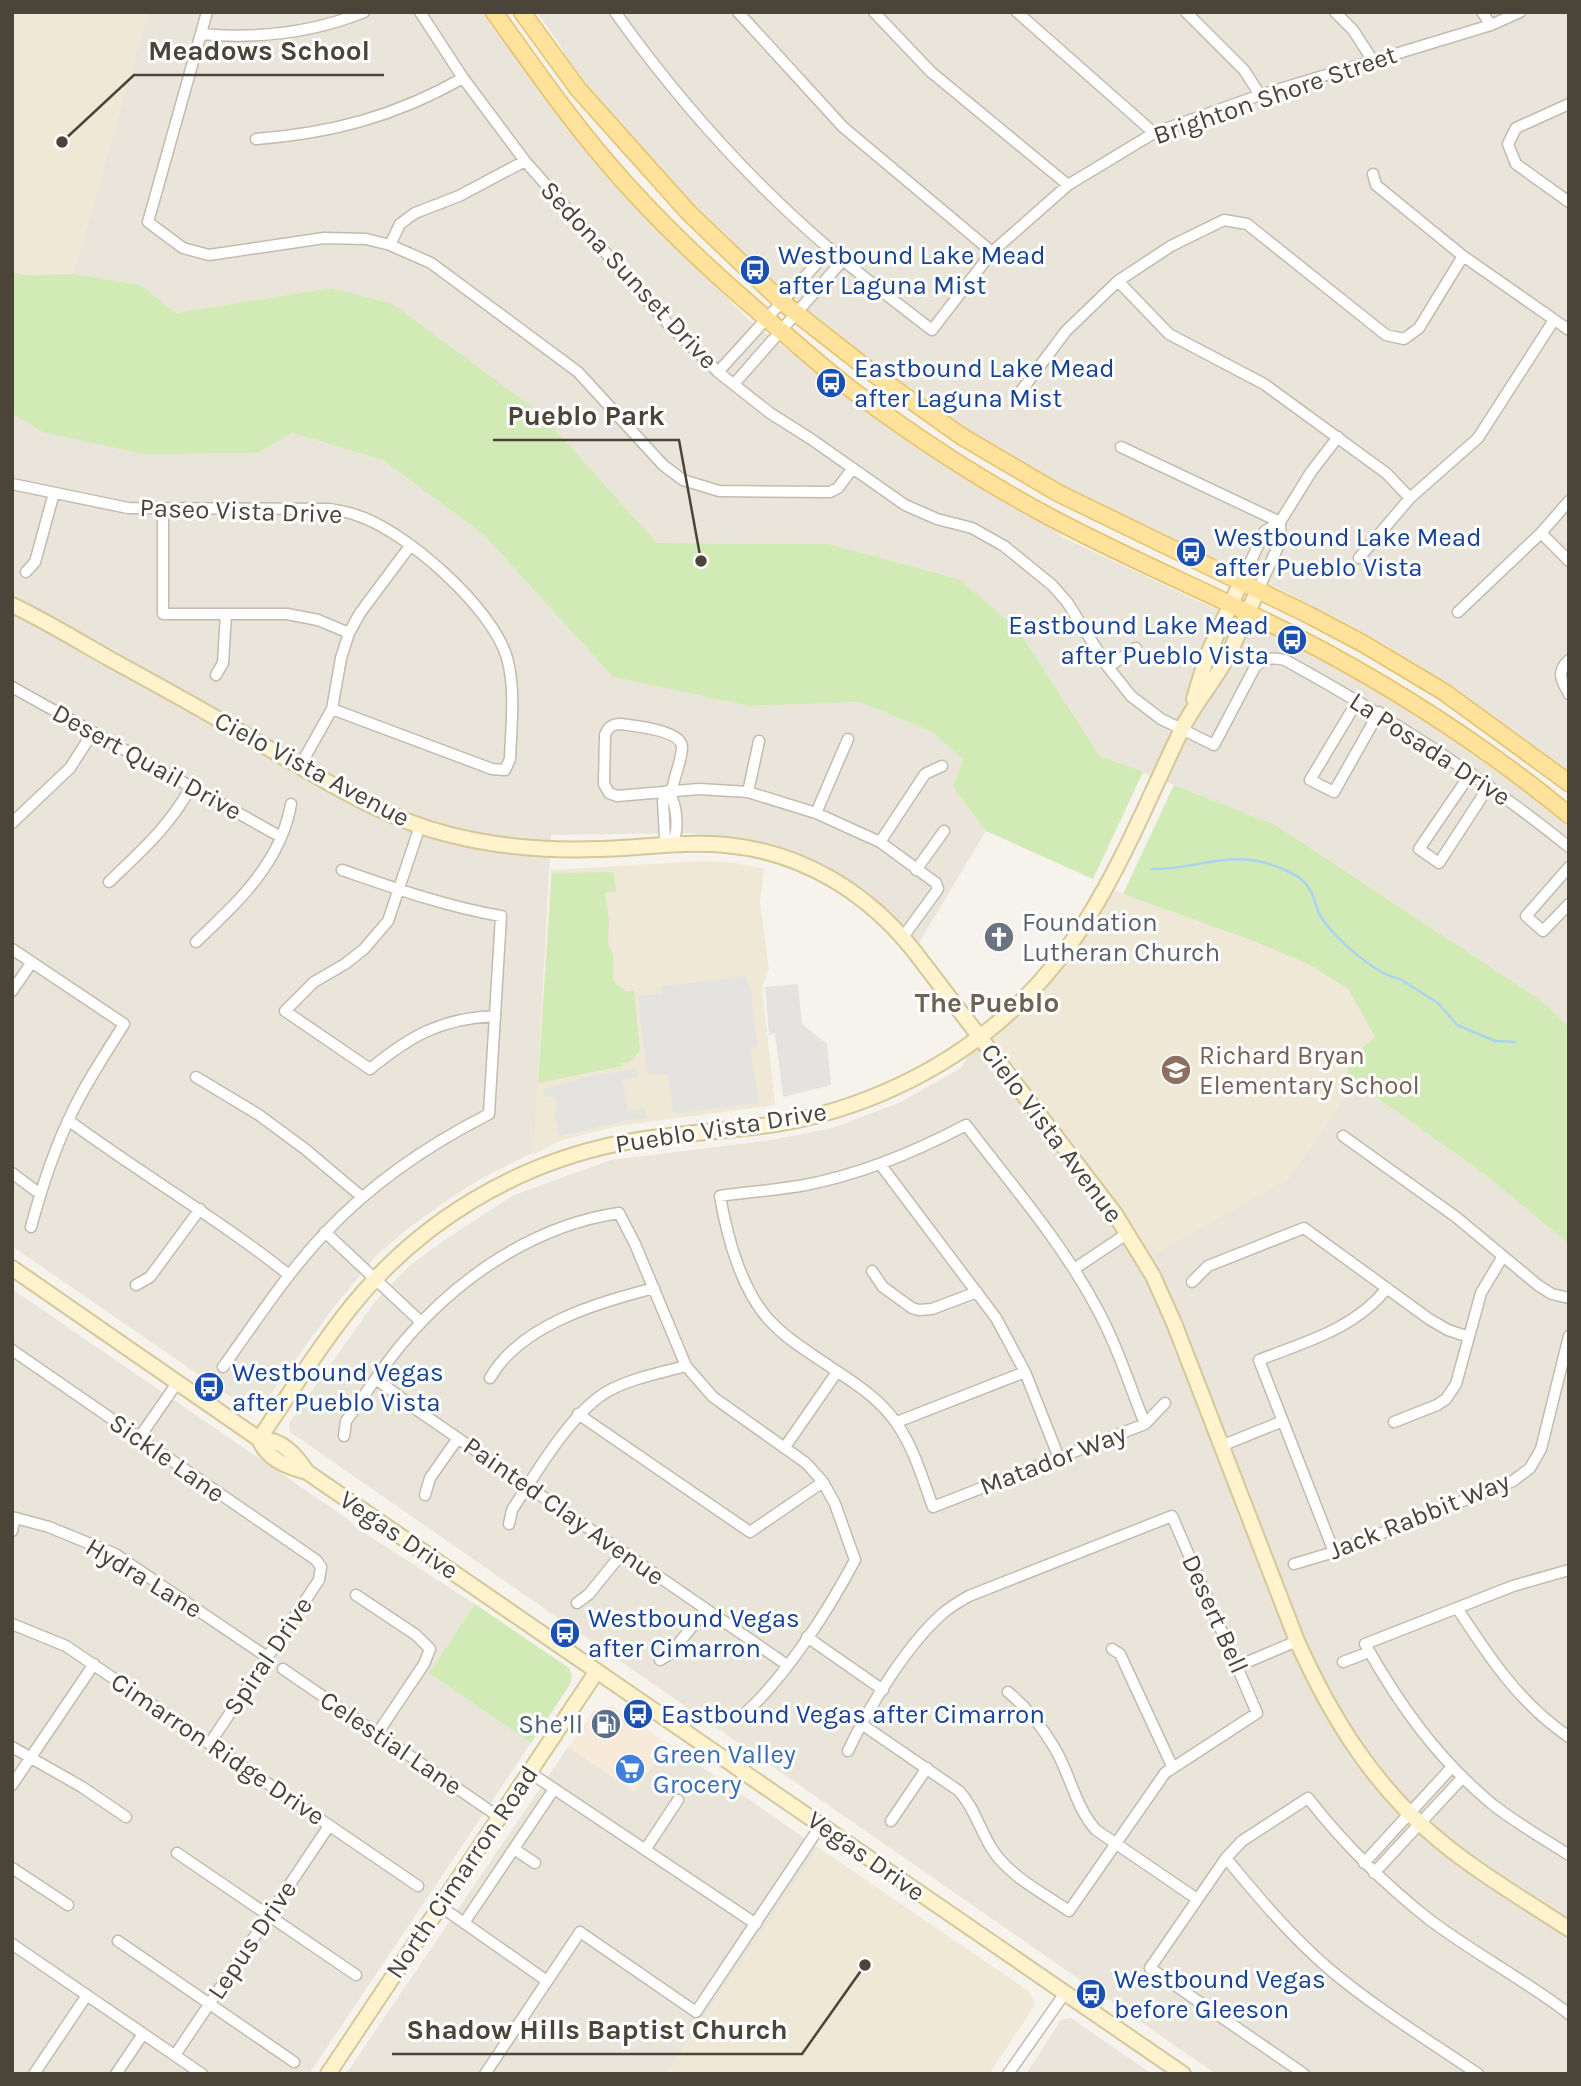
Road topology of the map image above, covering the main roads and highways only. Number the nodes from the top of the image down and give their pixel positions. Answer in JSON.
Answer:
{"nodes":[{"id":1,"x":494,"y":12,"type":"edge"},
{"id":2,"x":522,"y":12,"type":"edge"},
{"id":3,"x":1569,"y":783,"type":"edge"},
{"id":4,"x":1569,"y":816,"type":"edge"}],
"edges":[{"from":1,"to":4,"type":"main road"},
{"from":2,"to":3,"type":"main road"}]}
